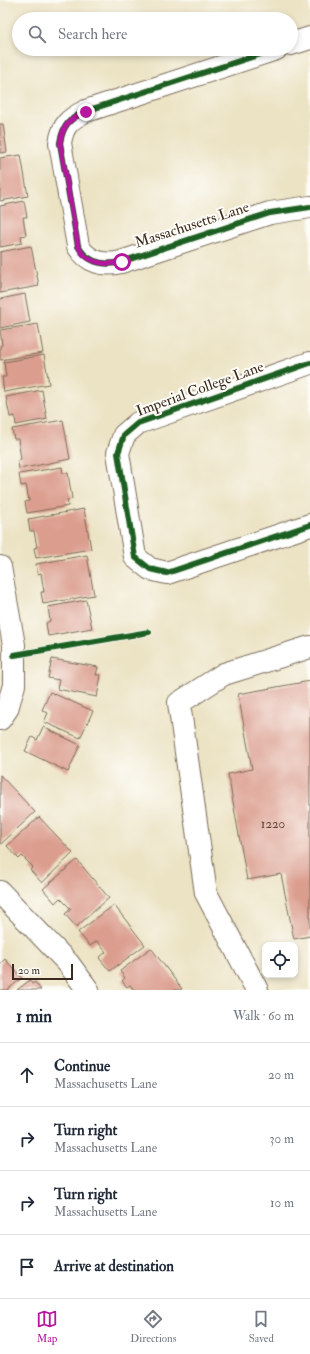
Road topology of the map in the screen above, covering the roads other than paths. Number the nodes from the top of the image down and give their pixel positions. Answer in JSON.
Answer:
{"nodes":[{"id":1,"x":310,"y":38,"type":"edge"},
{"id":2,"x":298,"y":42,"type":"edge"},
{"id":3,"x":255,"y":56,"type":"edge"},
{"id":4,"x":310,"y":207,"type":"edge"},
{"id":5,"x":310,"y":363,"type":"edge"},
{"id":6,"x":310,"y":525,"type":"edge"},
{"id":7,"x":0,"y":567,"type":"edge"},
{"id":8,"x":310,"y":647,"type":"edge"},
{"id":9,"x":0,"y":719,"type":"edge"},
{"id":10,"x":0,"y":892,"type":"edge"},
{"id":11,"x":88,"y":990,"type":"edge"},
{"id":12,"x":257,"y":990,"type":"edge"}],
"edges":[{"from":1,"to":2,"type":"street"},
{"from":3,"to":4,"type":"street","name":"Massachusetts Lane"},
{"from":5,"to":6,"type":"street","name":"Imperial College Lane"},
{"from":7,"to":9,"type":"street"},
{"from":8,"to":12,"type":"street"},
{"from":10,"to":11,"type":"street"}]}
